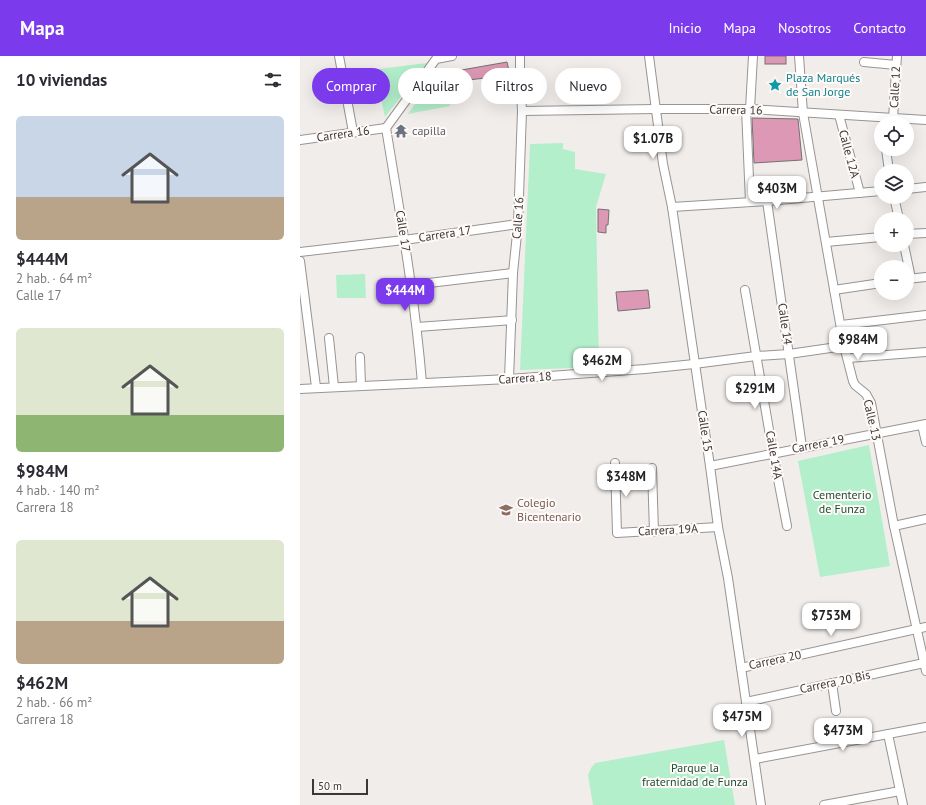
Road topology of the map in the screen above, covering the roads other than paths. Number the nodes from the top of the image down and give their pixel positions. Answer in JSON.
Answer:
{"nodes":[{"id":1,"x":339,"y":56,"type":"edge"},
{"id":2,"x":452,"y":56,"type":"edge"},
{"id":3,"x":520,"y":56,"type":"edge"},
{"id":4,"x":649,"y":56,"type":"edge"},
{"id":5,"x":753,"y":56,"type":"edge"},
{"id":6,"x":799,"y":56,"type":"edge"},
{"id":7,"x":897,"y":56,"type":"edge"},
{"id":8,"x":864,"y":62,"type":"dead end"},
{"id":9,"x":896,"y":65,"type":"junction"},
{"id":10,"x":656,"y":109,"type":"junction"},
{"id":11,"x":748,"y":109,"type":"junction"},
{"id":12,"x":522,"y":111,"type":"junction"},
{"id":13,"x":802,"y":113,"type":"junction"},
{"id":14,"x":839,"y":115,"type":"junction"},
{"id":15,"x":893,"y":116,"type":"edge"},
{"id":16,"x":874,"y":119,"type":"edge"},
{"id":17,"x":914,"y":120,"type":"edge"},
{"id":18,"x":926,"y":120,"type":"edge"},
{"id":19,"x":386,"y":128,"type":"junction"},
{"id":20,"x":353,"y":132,"type":"junction"},
{"id":21,"x":300,"y":140,"type":"edge"},
{"id":22,"x":926,"y":187,"type":"edge"},
{"id":23,"x":914,"y":188,"type":"edge"},
{"id":24,"x":874,"y":192,"type":"edge"},
{"id":25,"x":860,"y":193,"type":"junction"},
{"id":26,"x":817,"y":197,"type":"junction"},
{"id":27,"x":767,"y":201,"type":"junction"},
{"id":28,"x":750,"y":202,"type":"junction"},
{"id":29,"x":672,"y":207,"type":"junction"},
{"id":30,"x":518,"y":224,"type":"junction"},
{"id":31,"x":926,"y":233,"type":"edge"},
{"id":32,"x":914,"y":234,"type":"edge"},
{"id":33,"x":874,"y":238,"type":"edge"},
{"id":34,"x":404,"y":240,"type":"junction"},
{"id":35,"x":826,"y":242,"type":"junction"},
{"id":36,"x":300,"y":252,"type":"edge"},
{"id":37,"x":300,"y":262,"type":"edge"},
{"id":38,"x":513,"y":273,"type":"junction"},
{"id":39,"x":926,"y":277,"type":"edge"},
{"id":40,"x":914,"y":278,"type":"edge"},
{"id":41,"x":874,"y":284,"type":"edge"},
{"id":42,"x":412,"y":285,"type":"junction"},
{"id":43,"x":745,"y":290,"type":"dead end"},
{"id":44,"x":834,"y":290,"type":"junction"},
{"id":45,"x":926,"y":315,"type":"edge"},
{"id":46,"x":512,"y":320,"type":"junction"},
{"id":47,"x":842,"y":325,"type":"junction"},
{"id":48,"x":417,"y":327,"type":"junction"},
{"id":49,"x":329,"y":338,"type":"dead end"},
{"id":50,"x":844,"y":346,"type":"junction"},
{"id":51,"x":926,"y":352,"type":"edge"},
{"id":52,"x":789,"y":354,"type":"junction"},
{"id":53,"x":756,"y":356,"type":"junction"},
{"id":54,"x":360,"y":357,"type":"dead end"},
{"id":55,"x":848,"y":358,"type":"junction"},
{"id":56,"x":694,"y":364,"type":"junction"},
{"id":57,"x":508,"y":379,"type":"junction"},
{"id":58,"x":422,"y":383,"type":"junction"},
{"id":59,"x":362,"y":386,"type":"junction"},
{"id":60,"x":316,"y":387,"type":"junction"},
{"id":61,"x":334,"y":387,"type":"junction"},
{"id":62,"x":300,"y":389,"type":"edge"},
{"id":63,"x":924,"y":424,"type":"edge"},
{"id":64,"x":876,"y":433,"type":"junction"},
{"id":65,"x":926,"y":442,"type":"edge"},
{"id":66,"x":802,"y":447,"type":"junction"},
{"id":67,"x":773,"y":453,"type":"junction"},
{"id":68,"x":615,"y":463,"type":"dead end"},
{"id":69,"x":710,"y":466,"type":"junction"},
{"id":70,"x":652,"y":468,"type":"dead end"},
{"id":71,"x":926,"y":519,"type":"edge"},
{"id":72,"x":787,"y":526,"type":"dead end"},
{"id":73,"x":894,"y":526,"type":"junction"},
{"id":74,"x":718,"y":527,"type":"junction"},
{"id":75,"x":654,"y":532,"type":"junction"},
{"id":76,"x":926,"y":627,"type":"edge"},
{"id":77,"x":916,"y":629,"type":"junction"},
{"id":78,"x":925,"y":667,"type":"edge"},
{"id":79,"x":741,"y":668,"type":"junction"},
{"id":80,"x":832,"y":683,"type":"junction"},
{"id":81,"x":746,"y":702,"type":"junction"},
{"id":82,"x":836,"y":711,"type":"dead end"},
{"id":83,"x":926,"y":727,"type":"edge"},
{"id":84,"x":888,"y":734,"type":"junction"},
{"id":85,"x":755,"y":758,"type":"junction"},
{"id":86,"x":900,"y":791,"type":"junction"},
{"id":87,"x":761,"y":805,"type":"edge"},
{"id":88,"x":824,"y":805,"type":"edge"},
{"id":89,"x":903,"y":805,"type":"edge"}],
"edges":[{"from":1,"to":20,"type":"street"},
{"from":2,"to":19,"type":"street"},
{"from":3,"to":12,"type":"street","name":"Calle 16"},
{"from":4,"to":10,"type":"street","name":"Calle 15"},
{"from":5,"to":11,"type":"street"},
{"from":6,"to":13,"type":"street","name":"Calle 13"},
{"from":7,"to":9,"type":"street","name":"Calle 12"},
{"from":8,"to":9,"type":"street"},
{"from":9,"to":15,"type":"street","name":"Calle 12"},
{"from":10,"to":11,"type":"street","name":"Carrera 16"},
{"from":10,"to":12,"type":"street","name":"Carrera 16"},
{"from":10,"to":29,"type":"street","name":"Calle 15"},
{"from":11,"to":13,"type":"street","name":"Carrera 16"},
{"from":11,"to":28,"type":"street"},
{"from":12,"to":30,"type":"street","name":"Calle 16"},
{"from":13,"to":14,"type":"street","name":"Carrera 16"},
{"from":13,"to":26,"type":"street","name":"Calle 13"},
{"from":14,"to":16,"type":"street","name":"Carrera 16"},
{"from":14,"to":25,"type":"street","name":"Calle 12A"},
{"from":17,"to":18,"type":"street","name":"Carrera 16"},
{"from":19,"to":20,"type":"street","name":"Carrera 16"},
{"from":19,"to":34,"type":"street","name":"Calle 17"},
{"from":20,"to":21,"type":"street","name":"Carrera 16"},
{"from":22,"to":23,"type":"street"},
{"from":24,"to":25,"type":"street"},
{"from":25,"to":26,"type":"street"},
{"from":26,"to":27,"type":"street"},
{"from":26,"to":35,"type":"street","name":"Calle 13"},
{"from":27,"to":28,"type":"street"},
{"from":27,"to":52,"type":"street","name":"Calle 14"},
{"from":28,"to":29,"type":"street"},
{"from":29,"to":56,"type":"street","name":"Calle 15"},
{"from":30,"to":34,"type":"street","name":"Carrera 17"},
{"from":30,"to":38,"type":"street","name":"Calle 16"},
{"from":31,"to":32,"type":"street"},
{"from":33,"to":35,"type":"street"},
{"from":34,"to":36,"type":"street","name":"Carrera 17"},
{"from":34,"to":42,"type":"street","name":"Calle 17"},
{"from":35,"to":44,"type":"street","name":"Calle 13"},
{"from":37,"to":60,"type":"street"},
{"from":38,"to":42,"type":"street"},
{"from":38,"to":46,"type":"street","name":"Calle 16"},
{"from":39,"to":40,"type":"street"},
{"from":41,"to":44,"type":"street"},
{"from":42,"to":48,"type":"street","name":"Calle 17"},
{"from":43,"to":53,"type":"street","name":"Calle 14A"},
{"from":44,"to":47,"type":"street","name":"Calle 13"},
{"from":45,"to":47,"type":"street"},
{"from":46,"to":48,"type":"street"},
{"from":46,"to":57,"type":"street","name":"Calle 16"},
{"from":47,"to":50,"type":"street","name":"Calle 13"},
{"from":48,"to":58,"type":"street","name":"Calle 17"},
{"from":49,"to":61,"type":"street"},
{"from":50,"to":52,"type":"street","name":"Carrera 18"},
{"from":50,"to":55,"type":"street","name":"Calle 13"},
{"from":51,"to":55,"type":"street"},
{"from":52,"to":53,"type":"street","name":"Carrera 18"},
{"from":52,"to":66,"type":"street","name":"Calle 14"},
{"from":53,"to":56,"type":"street","name":"Carrera 18"},
{"from":53,"to":67,"type":"street","name":"Calle 14A"},
{"from":54,"to":59,"type":"street"},
{"from":55,"to":64,"type":"street","name":"Calle 13"},
{"from":56,"to":57,"type":"street","name":"Carrera 18"},
{"from":56,"to":69,"type":"street","name":"Calle 15"},
{"from":57,"to":58,"type":"street","name":"Carrera 18"},
{"from":58,"to":59,"type":"street","name":"Carrera 18"},
{"from":59,"to":61,"type":"street","name":"Carrera 18"},
{"from":60,"to":61,"type":"street","name":"Carrera 18"},
{"from":60,"to":62,"type":"street","name":"Carrera 18"},
{"from":63,"to":64,"type":"street","name":"Carrera 19"},
{"from":63,"to":65,"type":"street"},
{"from":64,"to":66,"type":"street","name":"Carrera 19"},
{"from":64,"to":73,"type":"street","name":"Calle 13"},
{"from":66,"to":67,"type":"street","name":"Carrera 19"},
{"from":67,"to":69,"type":"street","name":"Carrera 19"},
{"from":67,"to":72,"type":"street","name":"Calle 14A"},
{"from":68,"to":75,"type":"street","name":"Carrera 19A"},
{"from":69,"to":74,"type":"street","name":"Calle 15"},
{"from":70,"to":75,"type":"street"},
{"from":71,"to":73,"type":"street"},
{"from":73,"to":77,"type":"street","name":"Calle 13"},
{"from":74,"to":75,"type":"street","name":"Carrera 19A"},
{"from":74,"to":79,"type":"street","name":"Calle 15"},
{"from":76,"to":77,"type":"street","name":"Carrera 20"},
{"from":77,"to":78,"type":"street","name":"Calle 13"},
{"from":77,"to":79,"type":"street","name":"Carrera 20"},
{"from":78,"to":80,"type":"street","name":"Carrera 20 Bis"},
{"from":79,"to":81,"type":"street","name":"Calle 15"},
{"from":80,"to":81,"type":"street","name":"Carrera 20 Bis"},
{"from":80,"to":82,"type":"street"},
{"from":81,"to":85,"type":"street","name":"Calle 15"},
{"from":83,"to":84,"type":"street"},
{"from":84,"to":85,"type":"street"},
{"from":84,"to":86,"type":"street"},
{"from":85,"to":87,"type":"street","name":"Calle 15"},
{"from":86,"to":88,"type":"street"},
{"from":86,"to":89,"type":"street"}]}
